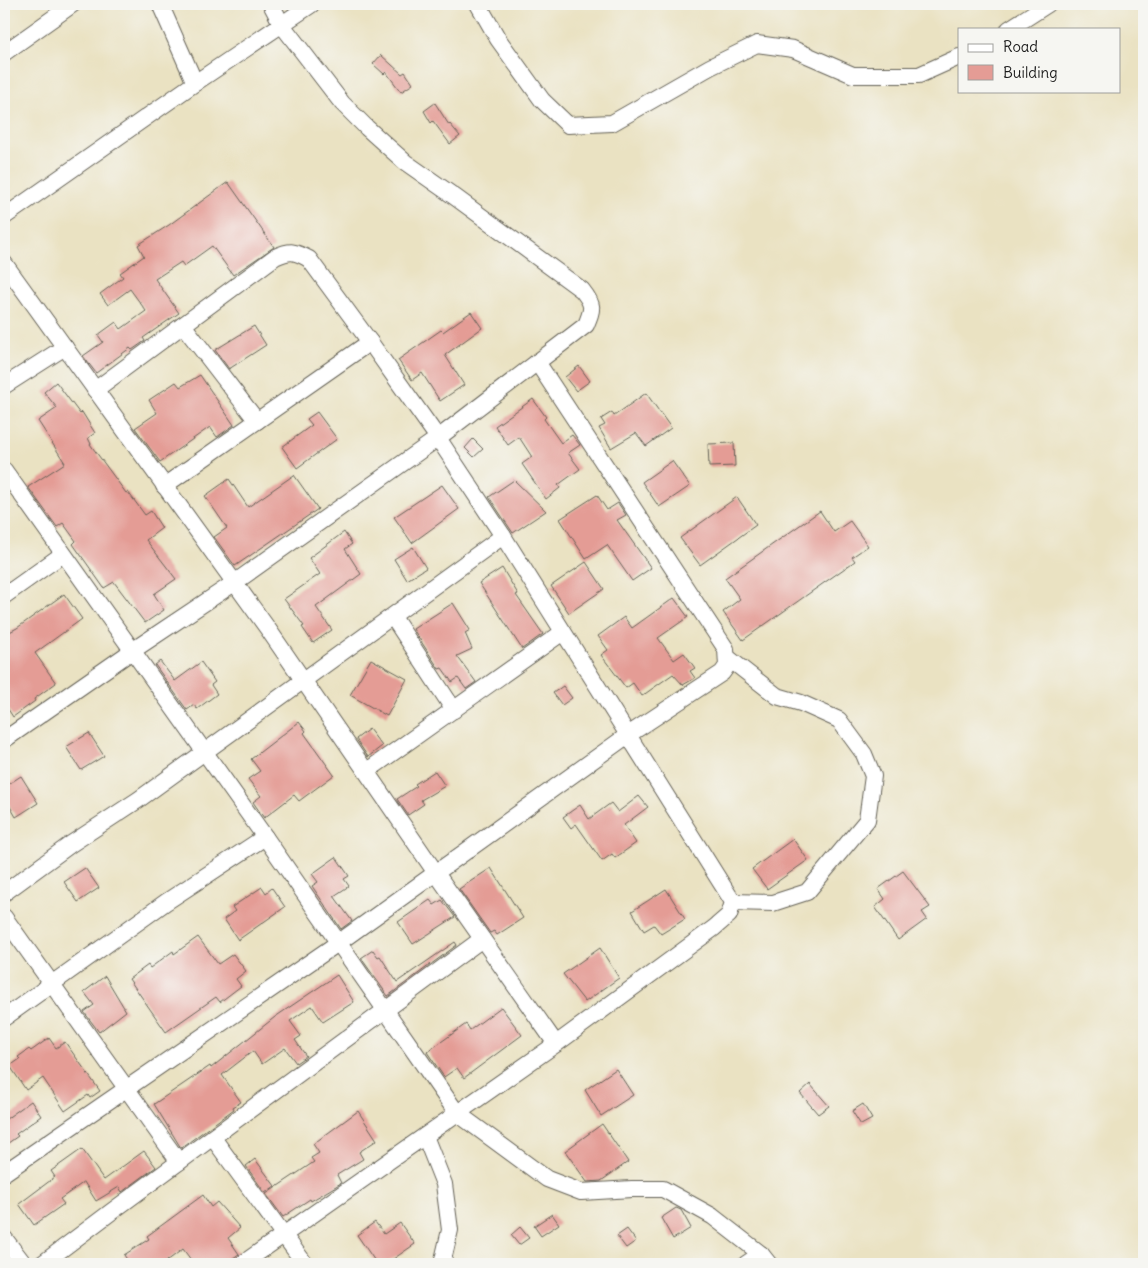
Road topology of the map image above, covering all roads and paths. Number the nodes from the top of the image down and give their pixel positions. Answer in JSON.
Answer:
{"nodes":[{"id":1,"x":73,"y":4,"type":"edge"},
{"id":2,"x":160,"y":4,"type":"edge"},
{"id":3,"x":271,"y":4,"type":"edge"},
{"id":4,"x":312,"y":4,"type":"edge"},
{"id":5,"x":478,"y":4,"type":"edge"},
{"id":6,"x":1048,"y":4,"type":"edge"},
{"id":7,"x":282,"y":25,"type":"junction"},
{"id":8,"x":1011,"y":28,"type":"edge"},
{"id":9,"x":4,"y":53,"type":"edge"},
{"id":10,"x":958,"y":57,"type":"edge"},
{"id":11,"x":195,"y":82,"type":"junction"},
{"id":12,"x":5,"y":215,"type":"edge"},
{"id":13,"x":4,"y":264,"type":"edge"},
{"id":14,"x":183,"y":325,"type":"junction"},
{"id":15,"x":370,"y":342,"type":"junction"},
{"id":16,"x":65,"y":347,"type":"junction"},
{"id":17,"x":537,"y":362,"type":"junction"},
{"id":18,"x":4,"y":386,"type":"edge"},
{"id":19,"x":95,"y":390,"type":"junction"},
{"id":20,"x":257,"y":421,"type":"junction"},
{"id":21,"x":438,"y":438,"type":"junction"},
{"id":22,"x":4,"y":470,"type":"edge"},
{"id":23,"x":164,"y":486,"type":"junction"},
{"id":24,"x":503,"y":536,"type":"junction"},
{"id":25,"x":63,"y":554,"type":"junction"},
{"id":26,"x":234,"y":582,"type":"junction"},
{"id":27,"x":4,"y":596,"type":"edge"},
{"id":28,"x":393,"y":617,"type":"junction"},
{"id":29,"x":563,"y":632,"type":"junction"},
{"id":30,"x":132,"y":650,"type":"junction"},
{"id":31,"x":727,"y":657,"type":"junction"},
{"id":32,"x":304,"y":681,"type":"junction"},
{"id":33,"x":454,"y":710,"type":"junction"},
{"id":34,"x":628,"y":735,"type":"junction"},
{"id":35,"x":4,"y":740,"type":"edge"},
{"id":36,"x":205,"y":753,"type":"junction"},
{"id":37,"x":366,"y":771,"type":"junction"},
{"id":38,"x":265,"y":837,"type":"junction"},
{"id":39,"x":436,"y":873,"type":"junction"},
{"id":40,"x":4,"y":892,"type":"edge"},
{"id":41,"x":733,"y":902,"type":"junction"},
{"id":42,"x":4,"y":917,"type":"edge"},
{"id":43,"x":482,"y":940,"type":"junction"},
{"id":44,"x":338,"y":943,"type":"junction"},
{"id":45,"x":53,"y":984,"type":"junction"},
{"id":46,"x":386,"y":1010,"type":"junction"},
{"id":47,"x":4,"y":1018,"type":"edge"},
{"id":48,"x":556,"y":1044,"type":"junction"},
{"id":49,"x":125,"y":1088,"type":"junction"},
{"id":50,"x":458,"y":1113,"type":"junction"},
{"id":51,"x":425,"y":1136,"type":"junction"},
{"id":52,"x":213,"y":1138,"type":"junction"},
{"id":53,"x":179,"y":1162,"type":"junction"},
{"id":54,"x":4,"y":1173,"type":"edge"},
{"id":55,"x":284,"y":1235,"type":"junction"},
{"id":56,"x":4,"y":1238,"type":"edge"},
{"id":57,"x":765,"y":1259,"type":"edge"},
{"id":58,"x":24,"y":1264,"type":"edge"},
{"id":59,"x":42,"y":1264,"type":"edge"},
{"id":60,"x":242,"y":1264,"type":"edge"},
{"id":61,"x":305,"y":1264,"type":"edge"},
{"id":62,"x":442,"y":1264,"type":"edge"},
{"id":63,"x":746,"y":1264,"type":"edge"}],
"edges":[{"from":1,"to":9,"type":"street"},
{"from":2,"to":11,"type":"street"},
{"from":3,"to":7,"type":"street"},
{"from":4,"to":7,"type":"street"},
{"from":5,"to":10,"type":"street"},
{"from":6,"to":8,"type":"street"},
{"from":7,"to":11,"type":"street"},
{"from":7,"to":17,"type":"street"},
{"from":11,"to":12,"type":"street"},
{"from":13,"to":16,"type":"street"},
{"from":14,"to":15,"type":"street"},
{"from":14,"to":19,"type":"street"},
{"from":14,"to":20,"type":"street"},
{"from":15,"to":20,"type":"street"},
{"from":15,"to":21,"type":"street"},
{"from":16,"to":18,"type":"street"},
{"from":16,"to":19,"type":"street"},
{"from":17,"to":21,"type":"street"},
{"from":17,"to":31,"type":"street"},
{"from":19,"to":23,"type":"street"},
{"from":20,"to":23,"type":"street"},
{"from":21,"to":24,"type":"street"},
{"from":21,"to":26,"type":"street"},
{"from":22,"to":25,"type":"street"},
{"from":23,"to":26,"type":"street"},
{"from":24,"to":28,"type":"street"},
{"from":24,"to":29,"type":"street"},
{"from":25,"to":27,"type":"street"},
{"from":25,"to":30,"type":"street"},
{"from":26,"to":30,"type":"street"},
{"from":26,"to":32,"type":"street"},
{"from":28,"to":32,"type":"street"},
{"from":28,"to":33,"type":"street"},
{"from":29,"to":33,"type":"street"},
{"from":29,"to":34,"type":"street"},
{"from":30,"to":35,"type":"street"},
{"from":30,"to":36,"type":"street"},
{"from":31,"to":34,"type":"street"},
{"from":31,"to":41,"type":"street"},
{"from":32,"to":36,"type":"street"},
{"from":32,"to":37,"type":"street"},
{"from":33,"to":37,"type":"street"},
{"from":34,"to":39,"type":"street"},
{"from":34,"to":41,"type":"street"},
{"from":36,"to":38,"type":"street"},
{"from":36,"to":40,"type":"street"},
{"from":37,"to":39,"type":"street"},
{"from":38,"to":44,"type":"street"},
{"from":38,"to":45,"type":"street"},
{"from":39,"to":43,"type":"street"},
{"from":39,"to":44,"type":"street"},
{"from":41,"to":48,"type":"street"},
{"from":42,"to":45,"type":"street"},
{"from":43,"to":46,"type":"street"},
{"from":43,"to":48,"type":"street"},
{"from":44,"to":46,"type":"street"},
{"from":44,"to":49,"type":"street"},
{"from":45,"to":47,"type":"street"},
{"from":45,"to":49,"type":"street"},
{"from":46,"to":50,"type":"street"},
{"from":46,"to":52,"type":"street"},
{"from":48,"to":50,"type":"street"},
{"from":49,"to":53,"type":"street"},
{"from":49,"to":54,"type":"street"},
{"from":50,"to":51,"type":"street"},
{"from":50,"to":57,"type":"street"},
{"from":51,"to":55,"type":"street"},
{"from":51,"to":62,"type":"street"},
{"from":52,"to":53,"type":"street"},
{"from":52,"to":55,"type":"street"},
{"from":53,"to":59,"type":"street"},
{"from":55,"to":60,"type":"street"},
{"from":55,"to":61,"type":"street"},
{"from":56,"to":58,"type":"street"},
{"from":57,"to":63,"type":"street"}]}
